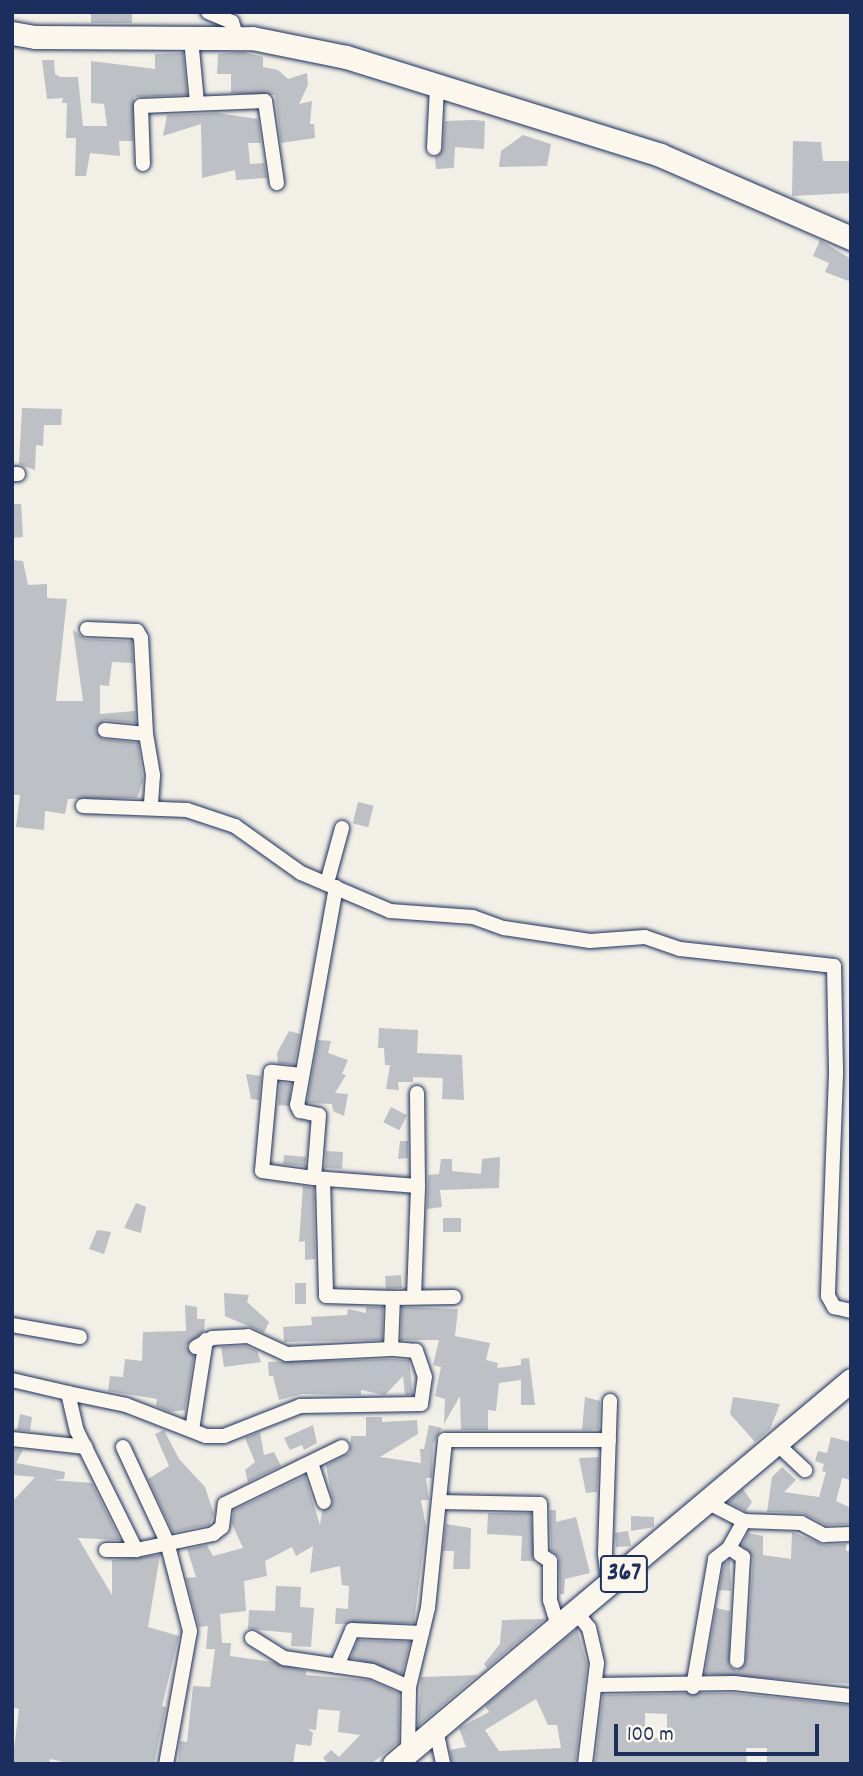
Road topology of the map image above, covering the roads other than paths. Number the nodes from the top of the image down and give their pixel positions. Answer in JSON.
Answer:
{"nodes":[{"id":1,"x":208,"y":12,"type":"edge"},
{"id":2,"x":12,"y":33,"type":"edge"},
{"id":3,"x":237,"y":38,"type":"junction"},
{"id":4,"x":191,"y":39,"type":"junction"},
{"id":5,"x":437,"y":86,"type":"junction"},
{"id":6,"x":197,"y":103,"type":"junction"},
{"id":7,"x":434,"y":148,"type":"dead end"},
{"id":8,"x":143,"y":164,"type":"dead end"},
{"id":9,"x":277,"y":183,"type":"dead end"},
{"id":10,"x":851,"y":238,"type":"edge"},
{"id":11,"x":87,"y":629,"type":"dead end"},
{"id":12,"x":105,"y":730,"type":"dead end"},
{"id":13,"x":146,"y":734,"type":"junction"},
{"id":14,"x":83,"y":806,"type":"dead end"},
{"id":15,"x":151,"y":807,"type":"junction"},
{"id":16,"x":342,"y":828,"type":"dead end"},
{"id":17,"x":332,"y":885,"type":"junction"},
{"id":18,"x":302,"y":1076,"type":"junction"},
{"id":19,"x":417,"y":1093,"type":"dead end"},
{"id":20,"x":318,"y":1178,"type":"junction"},
{"id":21,"x":418,"y":1186,"type":"junction"},
{"id":22,"x":414,"y":1297,"type":"junction"},
{"id":23,"x":454,"y":1297,"type":"dead end"},
{"id":24,"x":393,"y":1298,"type":"junction"},
{"id":25,"x":851,"y":1311,"type":"edge"},
{"id":26,"x":12,"y":1325,"type":"edge"},
{"id":27,"x":80,"y":1337,"type":"dead end"},
{"id":28,"x":391,"y":1349,"type":"junction"},
{"id":29,"x":851,"y":1380,"type":"edge"},
{"id":30,"x":12,"y":1381,"type":"edge"},
{"id":31,"x":68,"y":1393,"type":"junction"},
{"id":32,"x":610,"y":1401,"type":"dead end"},
{"id":33,"x":192,"y":1430,"type":"junction"},
{"id":34,"x":12,"y":1439,"type":"edge"},
{"id":35,"x":609,"y":1440,"type":"junction"},
{"id":36,"x":776,"y":1443,"type":"junction"},
{"id":37,"x":86,"y":1447,"type":"junction"},
{"id":38,"x":122,"y":1447,"type":"dead end"},
{"id":39,"x":342,"y":1447,"type":"dead end"},
{"id":40,"x":310,"y":1463,"type":"junction"},
{"id":41,"x":805,"y":1470,"type":"dead end"},
{"id":42,"x":324,"y":1502,"type":"dead end"},
{"id":43,"x":439,"y":1502,"type":"junction"},
{"id":44,"x":707,"y":1502,"type":"junction"},
{"id":45,"x":744,"y":1521,"type":"junction"},
{"id":46,"x":851,"y":1534,"type":"edge"},
{"id":47,"x":167,"y":1542,"type":"junction"},
{"id":48,"x":729,"y":1548,"type":"junction"},
{"id":49,"x":106,"y":1550,"type":"dead end"},
{"id":50,"x":136,"y":1550,"type":"junction"},
{"id":51,"x":609,"y":1587,"type":"junction"},
{"id":52,"x":576,"y":1612,"type":"junction"},
{"id":53,"x":558,"y":1627,"type":"junction"},
{"id":54,"x":422,"y":1633,"type":"junction"},
{"id":55,"x":252,"y":1639,"type":"dead end"},
{"id":56,"x":737,"y":1661,"type":"dead end"},
{"id":57,"x":337,"y":1666,"type":"junction"},
{"id":58,"x":595,"y":1685,"type":"junction"},
{"id":59,"x":410,"y":1687,"type":"junction"},
{"id":60,"x":693,"y":1687,"type":"junction"},
{"id":61,"x":851,"y":1696,"type":"edge"},
{"id":62,"x":436,"y":1730,"type":"junction"},
{"id":63,"x":401,"y":1758,"type":"edge"},
{"id":64,"x":166,"y":1764,"type":"edge"},
{"id":65,"x":443,"y":1764,"type":"edge"},
{"id":66,"x":585,"y":1764,"type":"edge"}],
"edges":[{"from":1,"to":3,"type":"street"},
{"from":2,"to":4,"type":"main road"},
{"from":3,"to":4,"type":"main road"},
{"from":3,"to":5,"type":"main road"},
{"from":4,"to":6,"type":"street"},
{"from":5,"to":7,"type":"street"},
{"from":5,"to":10,"type":"main road"},
{"from":6,"to":8,"type":"street"},
{"from":6,"to":9,"type":"street"},
{"from":11,"to":13,"type":"street"},
{"from":12,"to":13,"type":"street"},
{"from":13,"to":15,"type":"street"},
{"from":14,"to":15,"type":"street"},
{"from":15,"to":17,"type":"street"},
{"from":16,"to":17,"type":"street"},
{"from":17,"to":18,"type":"street"},
{"from":17,"to":25,"type":"street"},
{"from":18,"to":20,"type":"street"},
{"from":18,"to":20,"type":"street"},
{"from":19,"to":21,"type":"street"},
{"from":20,"to":21,"type":"street"},
{"from":20,"to":24,"type":"street"},
{"from":21,"to":22,"type":"street"},
{"from":22,"to":23,"type":"street"},
{"from":22,"to":24,"type":"street"},
{"from":24,"to":28,"type":"street"},
{"from":26,"to":27,"type":"street"},
{"from":28,"to":33,"type":"street"},
{"from":28,"to":33,"type":"street"},
{"from":29,"to":36,"type":"main road","number":"367"},
{"from":30,"to":31,"type":"street"},
{"from":31,"to":33,"type":"street"},
{"from":31,"to":37,"type":"street"},
{"from":32,"to":35,"type":"street"},
{"from":34,"to":37,"type":"street"},
{"from":35,"to":43,"type":"street"},
{"from":35,"to":51,"type":"street"},
{"from":36,"to":41,"type":"street"},
{"from":36,"to":44,"type":"main road","number":"367"},
{"from":37,"to":50,"type":"street"},
{"from":38,"to":47,"type":"street"},
{"from":39,"to":40,"type":"street"},
{"from":40,"to":42,"type":"street"},
{"from":40,"to":47,"type":"street"},
{"from":43,"to":53,"type":"street"},
{"from":43,"to":54,"type":"street"},
{"from":44,"to":45,"type":"street"},
{"from":44,"to":51,"type":"main road","number":"367"},
{"from":45,"to":46,"type":"street"},
{"from":45,"to":48,"type":"street"},
{"from":47,"to":50,"type":"street"},
{"from":47,"to":64,"type":"street"},
{"from":48,"to":56,"type":"street"},
{"from":48,"to":60,"type":"street"},
{"from":49,"to":50,"type":"street"},
{"from":51,"to":52,"type":"main road","number":"367"},
{"from":52,"to":53,"type":"main road","number":"367"},
{"from":52,"to":58,"type":"street"},
{"from":53,"to":62,"type":"main road","number":"367"},
{"from":54,"to":57,"type":"street"},
{"from":54,"to":59,"type":"street"},
{"from":55,"to":57,"type":"street"},
{"from":57,"to":59,"type":"street"},
{"from":58,"to":60,"type":"street"},
{"from":58,"to":66,"type":"street"},
{"from":59,"to":63,"type":"street"},
{"from":60,"to":61,"type":"street"},
{"from":62,"to":63,"type":"main road","number":"367"},
{"from":62,"to":65,"type":"street"}]}
